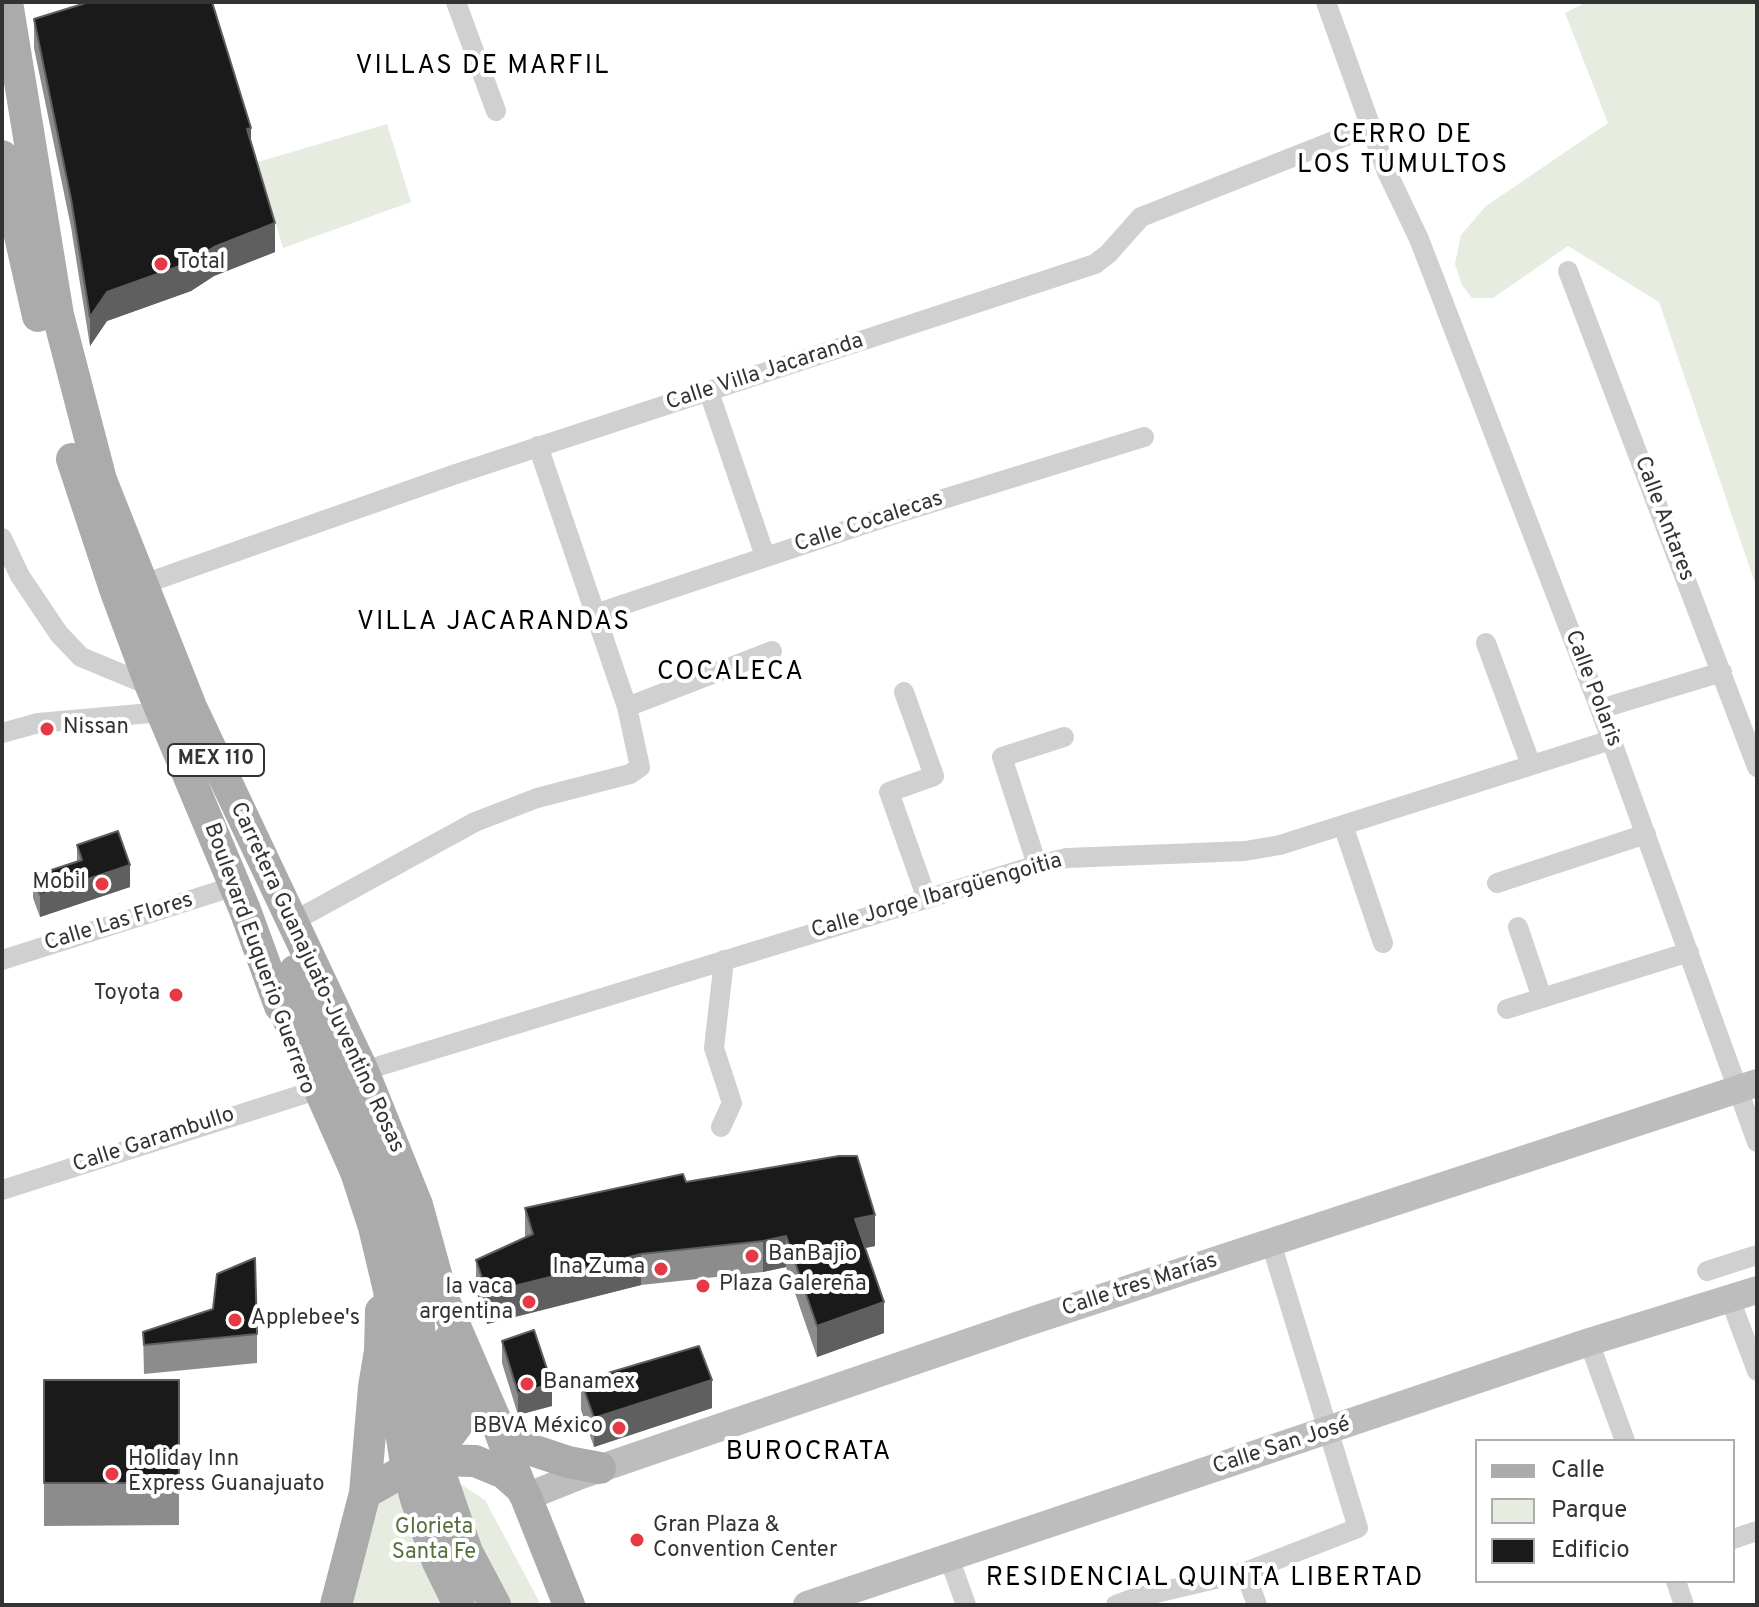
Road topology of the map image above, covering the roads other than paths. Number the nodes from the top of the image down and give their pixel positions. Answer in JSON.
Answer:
{"nodes":[{"id":1,"x":7,"y":2,"type":"edge"},
{"id":2,"x":456,"y":2,"type":"edge"},
{"id":3,"x":1326,"y":2,"type":"edge"},
{"id":4,"x":496,"y":111,"type":"dead end"},
{"id":5,"x":1369,"y":127,"type":"junction"},
{"id":6,"x":2,"y":156,"type":"edge"},
{"id":7,"x":7,"y":197,"type":"edge"},
{"id":8,"x":1568,"y":271,"type":"dead end"},
{"id":9,"x":709,"y":392,"type":"junction"},
{"id":10,"x":1144,"y":437,"type":"dead end"},
{"id":11,"x":538,"y":446,"type":"junction"},
{"id":12,"x":2,"y":538,"type":"edge"},
{"id":13,"x":765,"y":556,"type":"junction"},
{"id":14,"x":141,"y":585,"type":"junction"},
{"id":15,"x":595,"y":614,"type":"junction"},
{"id":16,"x":1486,"y":643,"type":"dead end"},
{"id":17,"x":772,"y":651,"type":"dead end"},
{"id":18,"x":1722,"y":672,"type":"junction"},
{"id":19,"x":904,"y":692,"type":"dead end"},
{"id":20,"x":156,"y":699,"type":"junction"},
{"id":21,"x":627,"y":707,"type":"junction"},
{"id":22,"x":1600,"y":709,"type":"junction"},
{"id":23,"x":2,"y":733,"type":"edge"},
{"id":24,"x":1064,"y":737,"type":"dead end"},
{"id":25,"x":1611,"y":740,"type":"junction"},
{"id":26,"x":1531,"y":765,"type":"junction"},
{"id":27,"x":1757,"y":767,"type":"edge"},
{"id":28,"x":235,"y":803,"type":"junction"},
{"id":29,"x":1343,"y":825,"type":"junction"},
{"id":30,"x":1646,"y":834,"type":"junction"},
{"id":31,"x":1037,"y":865,"type":"junction"},
{"id":32,"x":1497,"y":883,"type":"dead end"},
{"id":33,"x":235,"y":886,"type":"junction"},
{"id":34,"x":927,"y":899,"type":"junction"},
{"id":35,"x":294,"y":921,"type":"junction"},
{"id":36,"x":1518,"y":927,"type":"dead end"},
{"id":37,"x":1383,"y":943,"type":"dead end"},
{"id":38,"x":1689,"y":952,"type":"junction"},
{"id":39,"x":2,"y":960,"type":"edge"},
{"id":40,"x":724,"y":960,"type":"junction"},
{"id":41,"x":283,"y":976,"type":"junction"},
{"id":42,"x":1542,"y":998,"type":"junction"},
{"id":43,"x":1507,"y":1009,"type":"dead end"},
{"id":44,"x":363,"y":1071,"type":"junction"},
{"id":45,"x":1748,"y":1086,"type":"edge"},
{"id":46,"x":307,"y":1093,"type":"junction"},
{"id":47,"x":721,"y":1127,"type":"dead end"},
{"id":48,"x":1757,"y":1142,"type":"edge"},
{"id":49,"x":2,"y":1190,"type":"edge"},
{"id":50,"x":1271,"y":1243,"type":"junction"},
{"id":51,"x":1757,"y":1255,"type":"edge"},
{"id":52,"x":1707,"y":1271,"type":"dead end"},
{"id":53,"x":375,"y":1277,"type":"junction"},
{"id":54,"x":1757,"y":1290,"type":"edge"},
{"id":55,"x":442,"y":1296,"type":"junction"},
{"id":56,"x":1730,"y":1299,"type":"junction"},
{"id":57,"x":1589,"y":1342,"type":"junction"},
{"id":58,"x":1757,"y":1371,"type":"edge"},
{"id":59,"x":496,"y":1421,"type":"junction"},
{"id":60,"x":1329,"y":1432,"type":"junction"},
{"id":61,"x":1624,"y":1439,"type":"edge"},
{"id":62,"x":600,"y":1468,"type":"junction"},
{"id":63,"x":365,"y":1493,"type":"junction"},
{"id":64,"x":524,"y":1493,"type":"junction"},
{"id":65,"x":1757,"y":1531,"type":"edge"},
{"id":66,"x":1735,"y":1538,"type":"edge"},
{"id":67,"x":949,"y":1558,"type":"junction"},
{"id":68,"x":1245,"y":1572,"type":"junction"},
{"id":69,"x":1677,"y":1583,"type":"edge"},
{"id":70,"x":1130,"y":1603,"type":"edge"},
{"id":71,"x":336,"y":1605,"type":"edge"},
{"id":72,"x":459,"y":1605,"type":"edge"},
{"id":73,"x":495,"y":1605,"type":"edge"},
{"id":74,"x":569,"y":1605,"type":"edge"},
{"id":75,"x":807,"y":1605,"type":"edge"},
{"id":76,"x":966,"y":1605,"type":"edge"},
{"id":77,"x":1257,"y":1605,"type":"edge"},
{"id":78,"x":1684,"y":1605,"type":"edge"}],
"edges":[{"from":1,"to":14,"type":"main road","name":"Carretera Guanajuato-Juventino Rosas","number":"MEX 110"},
{"from":2,"to":4,"type":"street"},
{"from":3,"to":5,"type":"street","name":"Calle Polaris"},
{"from":5,"to":9,"type":"street","name":"Calle Villa Jacaranda"},
{"from":5,"to":22,"type":"street","name":"Calle Polaris"},
{"from":6,"to":7,"type":"main road","name":"Boulevard Euquerio Guerrero","number":"MEX 110"},
{"from":7,"to":20,"type":"main road","name":"Boulevard Euquerio Guerrero","number":"MEX 110"},
{"from":8,"to":18,"type":"street","name":"Calle Antares"},
{"from":9,"to":11,"type":"street","name":"Calle Villa Jacaranda"},
{"from":9,"to":13,"type":"street"},
{"from":10,"to":13,"type":"street","name":"Calle Cocalecas"},
{"from":11,"to":14,"type":"street","name":"Calle Villa Jacaranda"},
{"from":11,"to":15,"type":"street"},
{"from":12,"to":20,"type":"street"},
{"from":13,"to":15,"type":"street","name":"Calle Cocalecas"},
{"from":14,"to":28,"type":"main road","name":"Carretera Guanajuato-Juventino Rosas","number":"MEX 110"},
{"from":15,"to":21,"type":"street"},
{"from":16,"to":26,"type":"street"},
{"from":17,"to":21,"type":"street"},
{"from":18,"to":22,"type":"street"},
{"from":18,"to":27,"type":"street","name":"Calle Antares"},
{"from":19,"to":34,"type":"street"},
{"from":20,"to":23,"type":"street"},
{"from":20,"to":33,"type":"main road","name":"Boulevard Euquerio Guerrero","number":"MEX 110"},
{"from":21,"to":35,"type":"street"},
{"from":22,"to":25,"type":"street","name":"Calle Polaris"},
{"from":24,"to":31,"type":"street"},
{"from":25,"to":26,"type":"street","name":"Calle Jorge Ibargüengoitia"},
{"from":25,"to":30,"type":"street","name":"Calle Polaris"},
{"from":26,"to":29,"type":"street","name":"Calle Jorge Ibargüengoitia"},
{"from":28,"to":35,"type":"main road","name":"Carretera Guanajuato-Juventino Rosas","number":"MEX 110"},
{"from":28,"to":41,"type":"main road"},
{"from":29,"to":31,"type":"street","name":"Calle Jorge Ibargüengoitia"},
{"from":29,"to":37,"type":"street"},
{"from":30,"to":32,"type":"street"},
{"from":30,"to":38,"type":"street","name":"Calle Polaris"},
{"from":31,"to":34,"type":"street","name":"Calle Jorge Ibargüengoitia"},
{"from":33,"to":39,"type":"street","name":"Calle Las Flores"},
{"from":33,"to":41,"type":"main road","name":"Boulevard Euquerio Guerrero","number":"MEX 110"},
{"from":34,"to":40,"type":"street","name":"Calle Jorge Ibargüengoitia"},
{"from":35,"to":44,"type":"main road","name":"Carretera Guanajuato-Juventino Rosas","number":"MEX 110"},
{"from":36,"to":42,"type":"street"},
{"from":38,"to":42,"type":"street"},
{"from":38,"to":45,"type":"street","name":"Calle Polaris"},
{"from":40,"to":44,"type":"street","name":"Calle Jorge Ibargüengoitia"},
{"from":40,"to":47,"type":"street"},
{"from":41,"to":46,"type":"main road","name":"Boulevard Euquerio Guerrero","number":"MEX 110"},
{"from":41,"to":72,"type":"main road","bridge":true},
{"from":41,"to":73,"type":"main road","bridge":true},
{"from":42,"to":43,"type":"street"},
{"from":44,"to":55,"type":"main road","name":"Carretera Guanajuato-Juventino Rosas","number":"MEX 110"},
{"from":45,"to":48,"type":"street","name":"Calle Polaris"},
{"from":45,"to":50,"type":"main road","name":"Calle tres Marías"},
{"from":46,"to":49,"type":"street","name":"Calle Garambullo"},
{"from":46,"to":53,"type":"main road","name":"Boulevard Euquerio Guerrero","number":"MEX 110"},
{"from":50,"to":60,"type":"street"},
{"from":50,"to":62,"type":"main road","name":"Calle tres Marías"},
{"from":51,"to":52,"type":"street"},
{"from":53,"to":55,"type":"main road"},
{"from":53,"to":63,"type":"main road","name":"Boulevard Euquerio Guerrero","number":"MEX 110"},
{"from":54,"to":56,"type":"main road","name":"Calle San José"},
{"from":55,"to":59,"type":"main road","name":"Carretera Guanajuato-Juventino Rosas","number":"MEX 110"},
{"from":56,"to":57,"type":"main road","name":"Calle San José"},
{"from":56,"to":58,"type":"street"},
{"from":57,"to":60,"type":"main road","name":"Calle San José"},
{"from":57,"to":61,"type":"street"},
{"from":59,"to":62,"type":"main road"},
{"from":59,"to":64,"type":"main road","name":"Carretera Guanajuato-Juventino Rosas","number":"MEX 110"},
{"from":60,"to":67,"type":"main road","name":"Calle San José"},
{"from":60,"to":68,"type":"street"},
{"from":62,"to":64,"type":"main road","name":"Calle tres Marías"},
{"from":63,"to":64,"type":"main road"},
{"from":63,"to":71,"type":"main road","number":"MEX 110"},
{"from":64,"to":74,"type":"main road","number":"MEX 110"},
{"from":65,"to":66,"type":"street"},
{"from":67,"to":75,"type":"main road","name":"Calle San José"},
{"from":67,"to":76,"type":"street"},
{"from":68,"to":70,"type":"street"},
{"from":68,"to":77,"type":"street"},
{"from":69,"to":78,"type":"street"}]}
